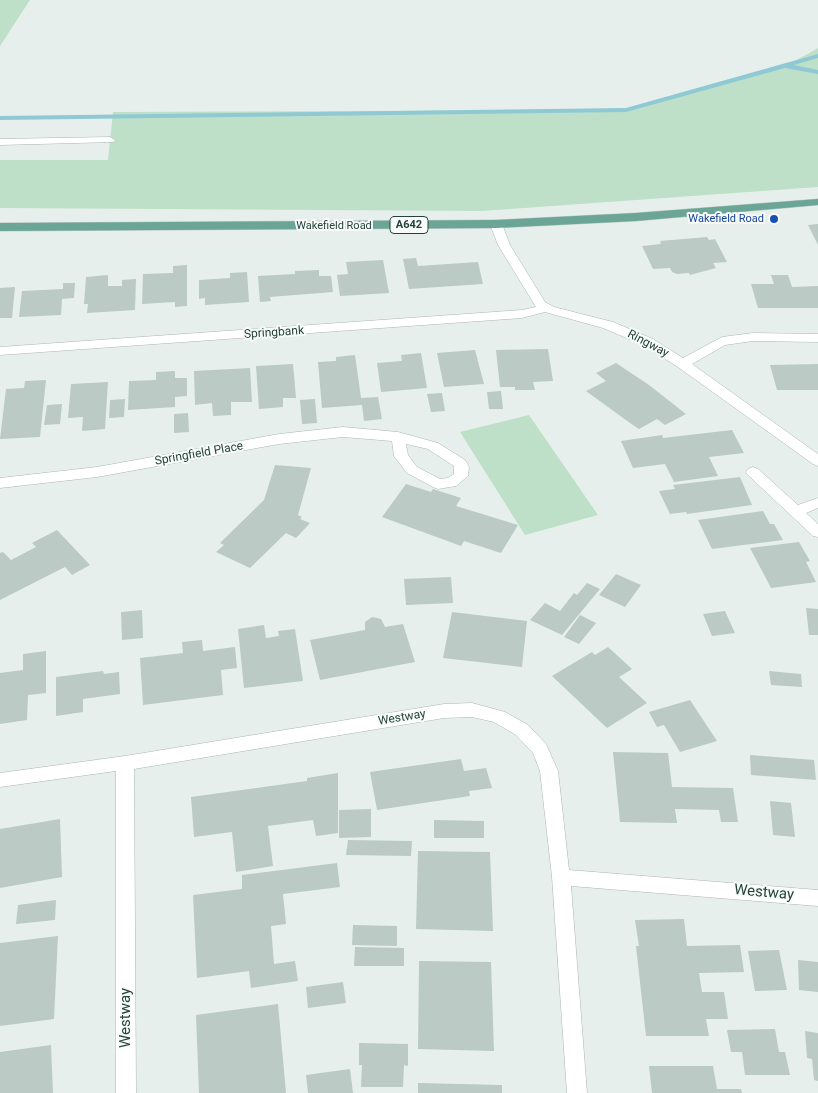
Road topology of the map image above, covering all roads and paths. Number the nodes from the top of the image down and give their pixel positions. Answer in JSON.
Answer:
{"nodes":[{"id":1,"x":110,"y":140,"type":"dead end"},
{"id":2,"x":0,"y":142,"type":"edge"},
{"id":3,"x":818,"y":202,"type":"edge"},
{"id":4,"x":496,"y":224,"type":"junction"},
{"id":5,"x":0,"y":227,"type":"edge"},
{"id":6,"x":547,"y":308,"type":"junction"},
{"id":7,"x":818,"y":338,"type":"edge"},
{"id":8,"x":0,"y":352,"type":"edge"},
{"id":9,"x":683,"y":364,"type":"junction"},
{"id":10,"x":398,"y":437,"type":"dead end"},
{"id":11,"x":818,"y":461,"type":"edge"},
{"id":12,"x":753,"y":472,"type":"dead end"},
{"id":13,"x":0,"y":483,"type":"edge"},
{"id":14,"x":818,"y":503,"type":"edge"},
{"id":15,"x":795,"y":511,"type":"junction"},
{"id":16,"x":818,"y":532,"type":"edge"},
{"id":17,"x":125,"y":762,"type":"junction"},
{"id":18,"x":0,"y":780,"type":"edge"},
{"id":19,"x":561,"y":877,"type":"junction"},
{"id":20,"x":818,"y":898,"type":"edge"},
{"id":21,"x":126,"y":1093,"type":"edge"},
{"id":22,"x":577,"y":1093,"type":"edge"}],
"edges":[{"from":1,"to":2,"type":"street"},
{"from":3,"to":4,"type":"main road","name":"Wakefield Road","number":"A642"},
{"from":4,"to":5,"type":"main road","name":"Wakefield Road","number":"A642"},
{"from":4,"to":6,"type":"street"},
{"from":6,"to":8,"type":"street","name":"Springbank"},
{"from":6,"to":9,"type":"street","name":"Ringway"},
{"from":7,"to":9,"type":"street"},
{"from":9,"to":11,"type":"street","name":"Ringway"},
{"from":10,"to":13,"type":"street","name":"Springfield Place"},
{"from":12,"to":15,"type":"street"},
{"from":14,"to":15,"type":"street"},
{"from":15,"to":16,"type":"street"},
{"from":17,"to":18,"type":"street","name":"Westway"},
{"from":17,"to":19,"type":"street","name":"Westway"},
{"from":17,"to":21,"type":"street","name":"Westway"},
{"from":19,"to":20,"type":"street","name":"Westway"},
{"from":19,"to":22,"type":"street","name":"Westway"}]}
